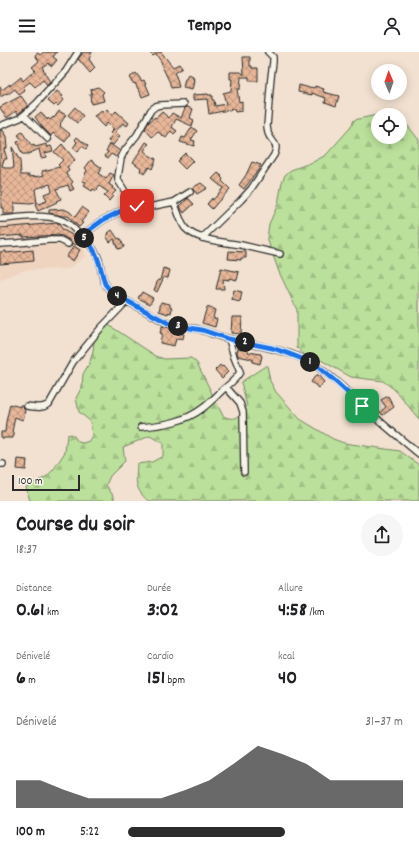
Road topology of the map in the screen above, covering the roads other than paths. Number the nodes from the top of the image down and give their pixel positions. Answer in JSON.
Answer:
{"nodes":[{"id":1,"x":78,"y":52,"type":"edge"},
{"id":2,"x":268,"y":52,"type":"edge"},
{"id":3,"x":184,"y":104,"type":"dead end"},
{"id":4,"x":24,"y":115,"type":"junction"},
{"id":5,"x":0,"y":126,"type":"edge"},
{"id":6,"x":48,"y":139,"type":"dead end"},
{"id":7,"x":190,"y":192,"type":"dead end"},
{"id":8,"x":174,"y":202,"type":"junction"},
{"id":9,"x":127,"y":208,"type":"junction"},
{"id":10,"x":0,"y":219,"type":"edge"},
{"id":11,"x":80,"y":234,"type":"junction"},
{"id":12,"x":202,"y":238,"type":"junction"},
{"id":13,"x":0,"y":244,"type":"edge"},
{"id":14,"x":68,"y":244,"type":"dead end"},
{"id":15,"x":280,"y":254,"type":"dead end"},
{"id":16,"x":127,"y":301,"type":"junction"},
{"id":17,"x":229,"y":339,"type":"junction"},
{"id":18,"x":226,"y":387,"type":"junction"},
{"id":19,"x":26,"y":406,"type":"dead end"},
{"id":20,"x":141,"y":427,"type":"dead end"},
{"id":21,"x":419,"y":454,"type":"edge"},
{"id":22,"x":244,"y":472,"type":"dead end"}],
"edges":[{"from":1,"to":4,"type":"street"},
{"from":2,"to":12,"type":"street"},
{"from":3,"to":9,"type":"street"},
{"from":4,"to":5,"type":"street"},
{"from":4,"to":6,"type":"street"},
{"from":7,"to":8,"type":"street"},
{"from":8,"to":9,"type":"street"},
{"from":8,"to":12,"type":"street"},
{"from":9,"to":11,"type":"street"},
{"from":10,"to":11,"type":"street"},
{"from":11,"to":16,"type":"street"},
{"from":12,"to":15,"type":"street"},
{"from":13,"to":14,"type":"street"},
{"from":16,"to":17,"type":"street"},
{"from":16,"to":19,"type":"street"},
{"from":17,"to":18,"type":"street"},
{"from":17,"to":21,"type":"street"},
{"from":18,"to":20,"type":"street"},
{"from":18,"to":22,"type":"street"}]}
